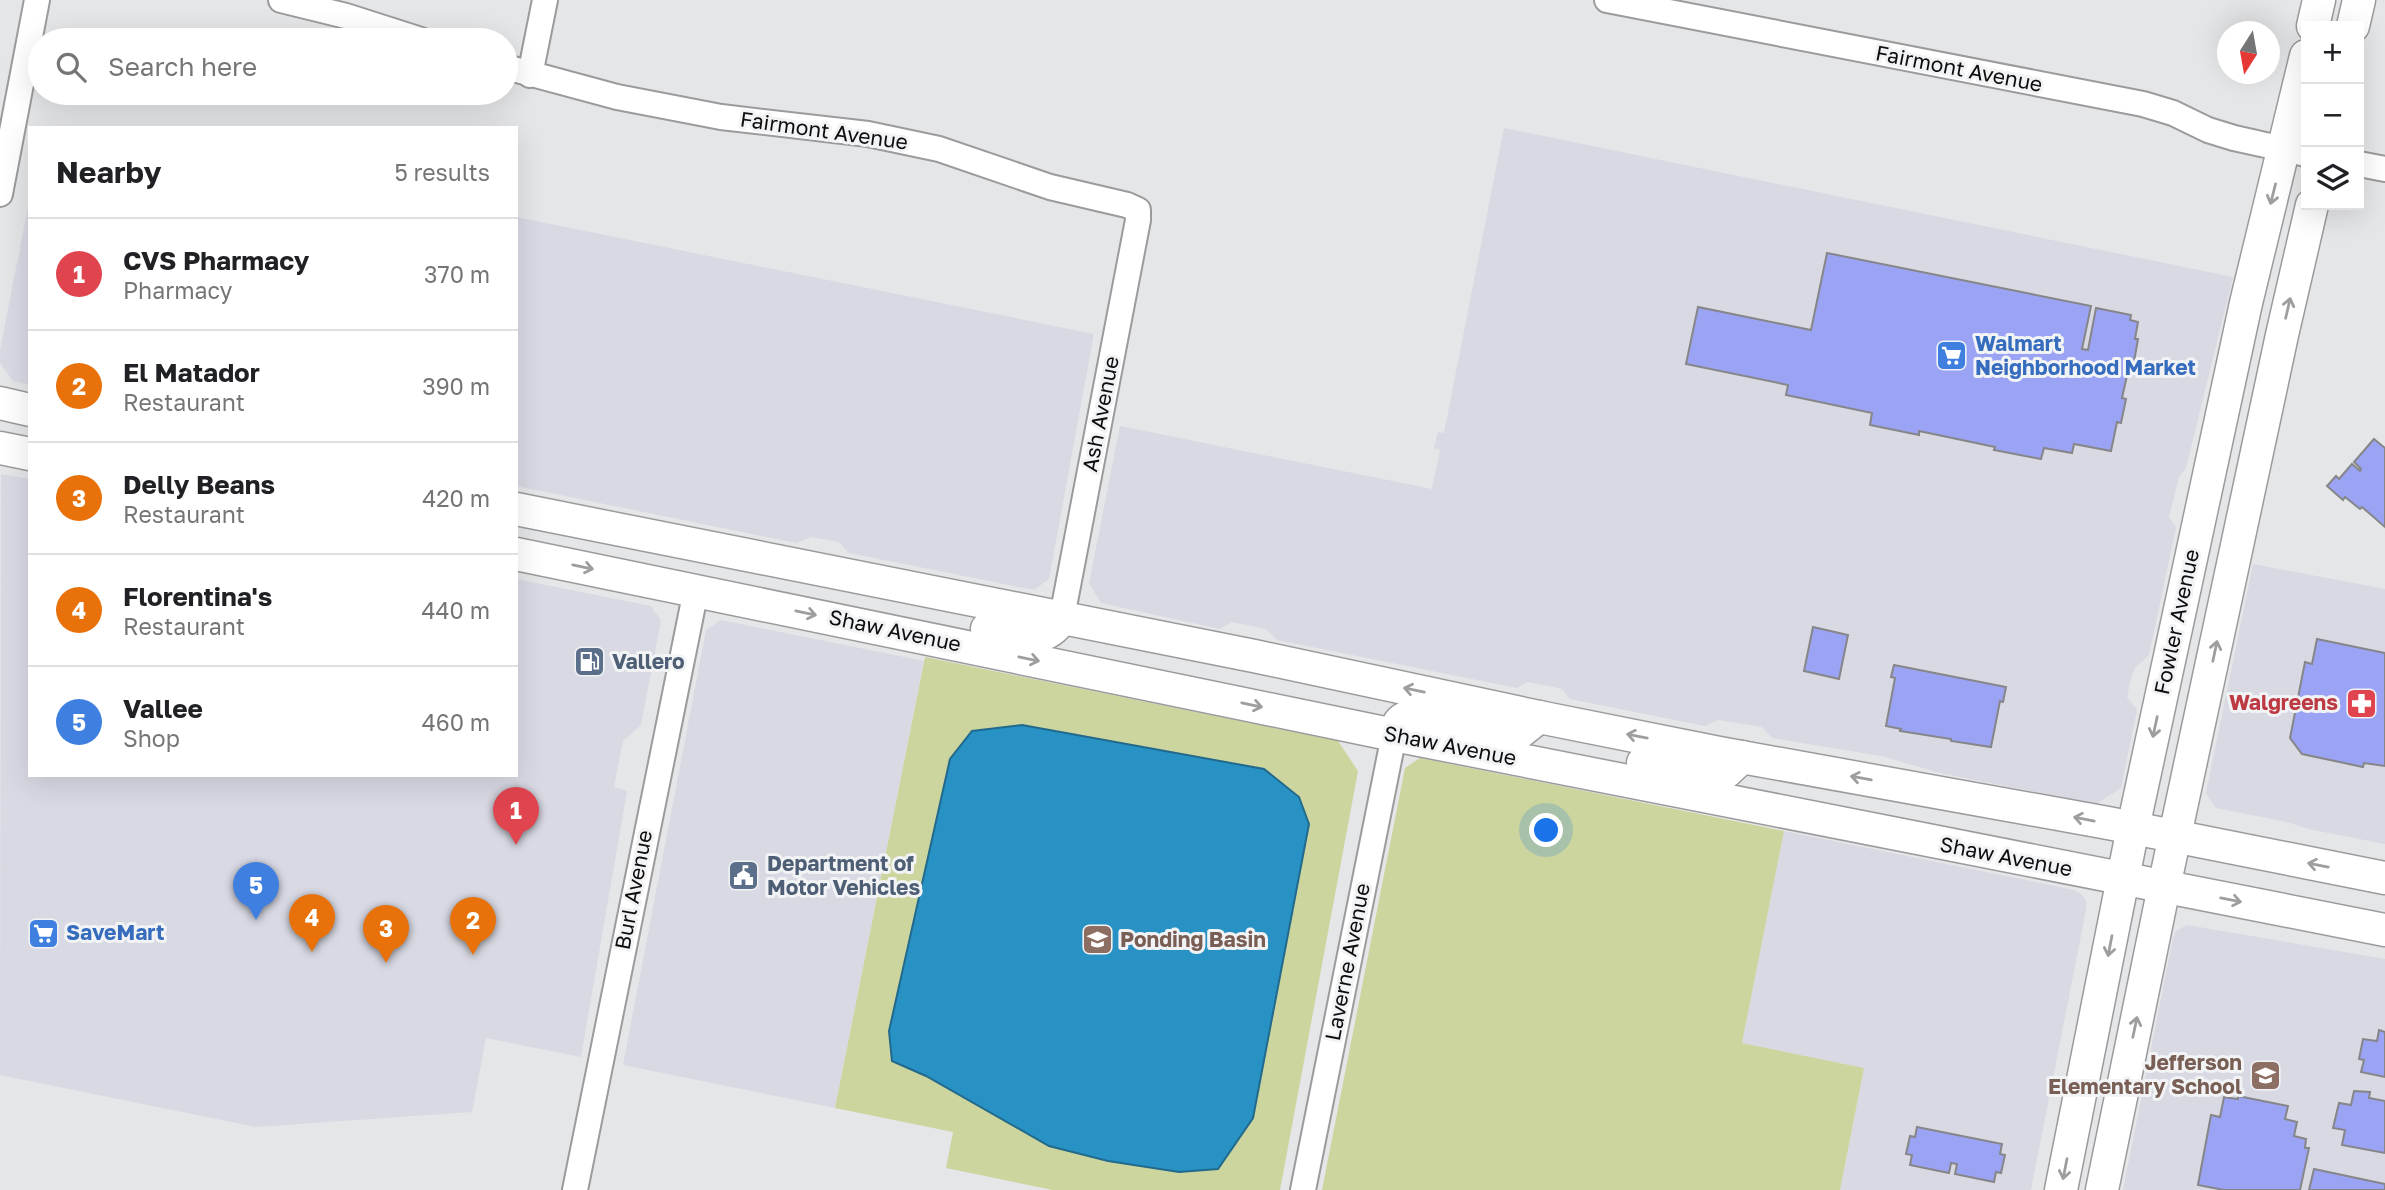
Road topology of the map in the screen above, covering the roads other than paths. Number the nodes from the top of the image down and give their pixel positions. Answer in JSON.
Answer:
{"nodes":[{"id":1,"x":37,"y":0,"type":"edge"},
{"id":2,"x":282,"y":0,"type":"edge"},
{"id":3,"x":545,"y":0,"type":"edge"},
{"id":4,"x":1606,"y":0,"type":"edge"},
{"id":5,"x":2319,"y":0,"type":"edge"},
{"id":6,"x":2359,"y":0,"type":"edge"},
{"id":7,"x":2314,"y":21,"type":"edge"},
{"id":8,"x":2354,"y":21,"type":"edge"},
{"id":9,"x":384,"y":28,"type":"edge"},
{"id":10,"x":518,"y":71,"type":"edge"},
{"id":11,"x":530,"y":75,"type":"junction"},
{"id":12,"x":2303,"y":84,"type":"edge"},
{"id":13,"x":6,"y":93,"type":"edge"},
{"id":14,"x":2295,"y":152,"type":"edge"},
{"id":15,"x":2364,"y":165,"type":"edge"},
{"id":16,"x":2385,"y":169,"type":"edge"},
{"id":17,"x":0,"y":194,"type":"edge"},
{"id":18,"x":1138,"y":210,"type":"joint"},
{"id":19,"x":2311,"y":210,"type":"edge"},
{"id":20,"x":2246,"y":303,"type":"junction"},
{"id":21,"x":0,"y":403,"type":"edge"},
{"id":22,"x":28,"y":410,"type":"edge"},
{"id":23,"x":2219,"y":428,"type":"junction"},
{"id":24,"x":2261,"y":433,"type":"junction"},
{"id":25,"x":0,"y":448,"type":"edge"},
{"id":26,"x":28,"y":454,"type":"edge"},
{"id":27,"x":518,"y":509,"type":"edge"},
{"id":28,"x":2241,"y":529,"type":"junction"},
{"id":29,"x":518,"y":554,"type":"edge"},
{"id":30,"x":818,"y":570,"type":"junction"},
{"id":31,"x":696,"y":590,"type":"junction"},
{"id":32,"x":1062,"y":617,"type":"junction"},
{"id":33,"x":924,"y":637,"type":"junction"},
{"id":34,"x":1539,"y":717,"type":"junction"},
{"id":35,"x":1394,"y":735,"type":"junction"},
{"id":36,"x":1499,"y":756,"type":"junction"},
{"id":37,"x":1742,"y":757,"type":"junction"},
{"id":38,"x":2133,"y":828,"type":"junction"},
{"id":39,"x":2175,"y":837,"type":"junction"},
{"id":40,"x":2385,"y":878,"type":"edge"},
{"id":41,"x":2124,"y":880,"type":"junction"},
{"id":42,"x":2164,"y":887,"type":"junction"},
{"id":43,"x":2385,"y":930,"type":"edge"},
{"id":44,"x":575,"y":1190,"type":"edge"},
{"id":45,"x":1303,"y":1190,"type":"edge"},
{"id":46,"x":2061,"y":1190,"type":"edge"},
{"id":47,"x":2102,"y":1190,"type":"edge"}],
"edges":[{"from":1,"to":13,"type":"street"},
{"from":2,"to":9,"type":"street"},
{"from":3,"to":11,"type":"street"},
{"from":4,"to":14,"type":"street","name":"Fairmont Avenue"},
{"from":5,"to":7,"type":"main road"},
{"from":6,"to":8,"type":"main road"},
{"from":10,"to":11,"type":"street","name":"Fairmont Avenue"},
{"from":11,"to":18,"type":"street","name":"Fairmont Avenue"},
{"from":12,"to":14,"type":"main road","name":"Fowler Avenue"},
{"from":13,"to":17,"type":"street"},
{"from":14,"to":20,"type":"main road","name":"Fowler Avenue","one_way":true},
{"from":15,"to":16,"type":"street"},
{"from":18,"to":32,"type":"street","name":"Ash Avenue"},
{"from":24,"to":19,"type":"main road","name":"Fowler Avenue","one_way":true},
{"from":20,"to":23,"type":"main road","name":"Fowler Avenue"},
{"from":20,"to":24,"type":"main road"},
{"from":21,"to":22,"type":"main road"},
{"from":23,"to":28,"type":"main road"},
{"from":23,"to":38,"type":"main road","name":"Fowler Avenue","one_way":true},
{"from":24,"to":28,"type":"main road","name":"Fowler Avenue"},
{"from":25,"to":26,"type":"main road"},
{"from":27,"to":30,"type":"main road"},
{"from":39,"to":28,"type":"main road","name":"Fowler Avenue","one_way":true},
{"from":29,"to":31,"type":"main road","name":"Shaw Avenue","one_way":true},
{"from":30,"to":31,"type":"main road"},
{"from":30,"to":32,"type":"main road"},
{"from":31,"to":33,"type":"main road","name":"Shaw Avenue","one_way":true},
{"from":31,"to":44,"type":"street","name":"Burl Avenue"},
{"from":32,"to":33,"type":"main road"},
{"from":34,"to":32,"type":"main road","one_way":true},
{"from":33,"to":35,"type":"main road","name":"Shaw Avenue","one_way":true},
{"from":34,"to":35,"type":"main road"},
{"from":37,"to":34,"type":"main road","one_way":true},
{"from":35,"to":36,"type":"main road","name":"Shaw Avenue"},
{"from":35,"to":45,"type":"street","name":"Laverne Avenue"},
{"from":36,"to":37,"type":"main road"},
{"from":36,"to":41,"type":"main road","name":"Shaw Avenue"},
{"from":38,"to":37,"type":"main road","one_way":true},
{"from":38,"to":39,"type":"main road"},
{"from":38,"to":41,"type":"main road","name":"Fowler Avenue"},
{"from":40,"to":39,"type":"main road","one_way":true},
{"from":39,"to":42,"type":"main road","name":"Fowler Avenue"},
{"from":41,"to":42,"type":"main road","name":"Shaw Avenue"},
{"from":41,"to":46,"type":"main road","name":"Fowler Avenue","one_way":true},
{"from":42,"to":43,"type":"main road","name":"Shaw Avenue","one_way":true},
{"from":47,"to":42,"type":"main road","name":"Fowler Avenue","one_way":true}]}
